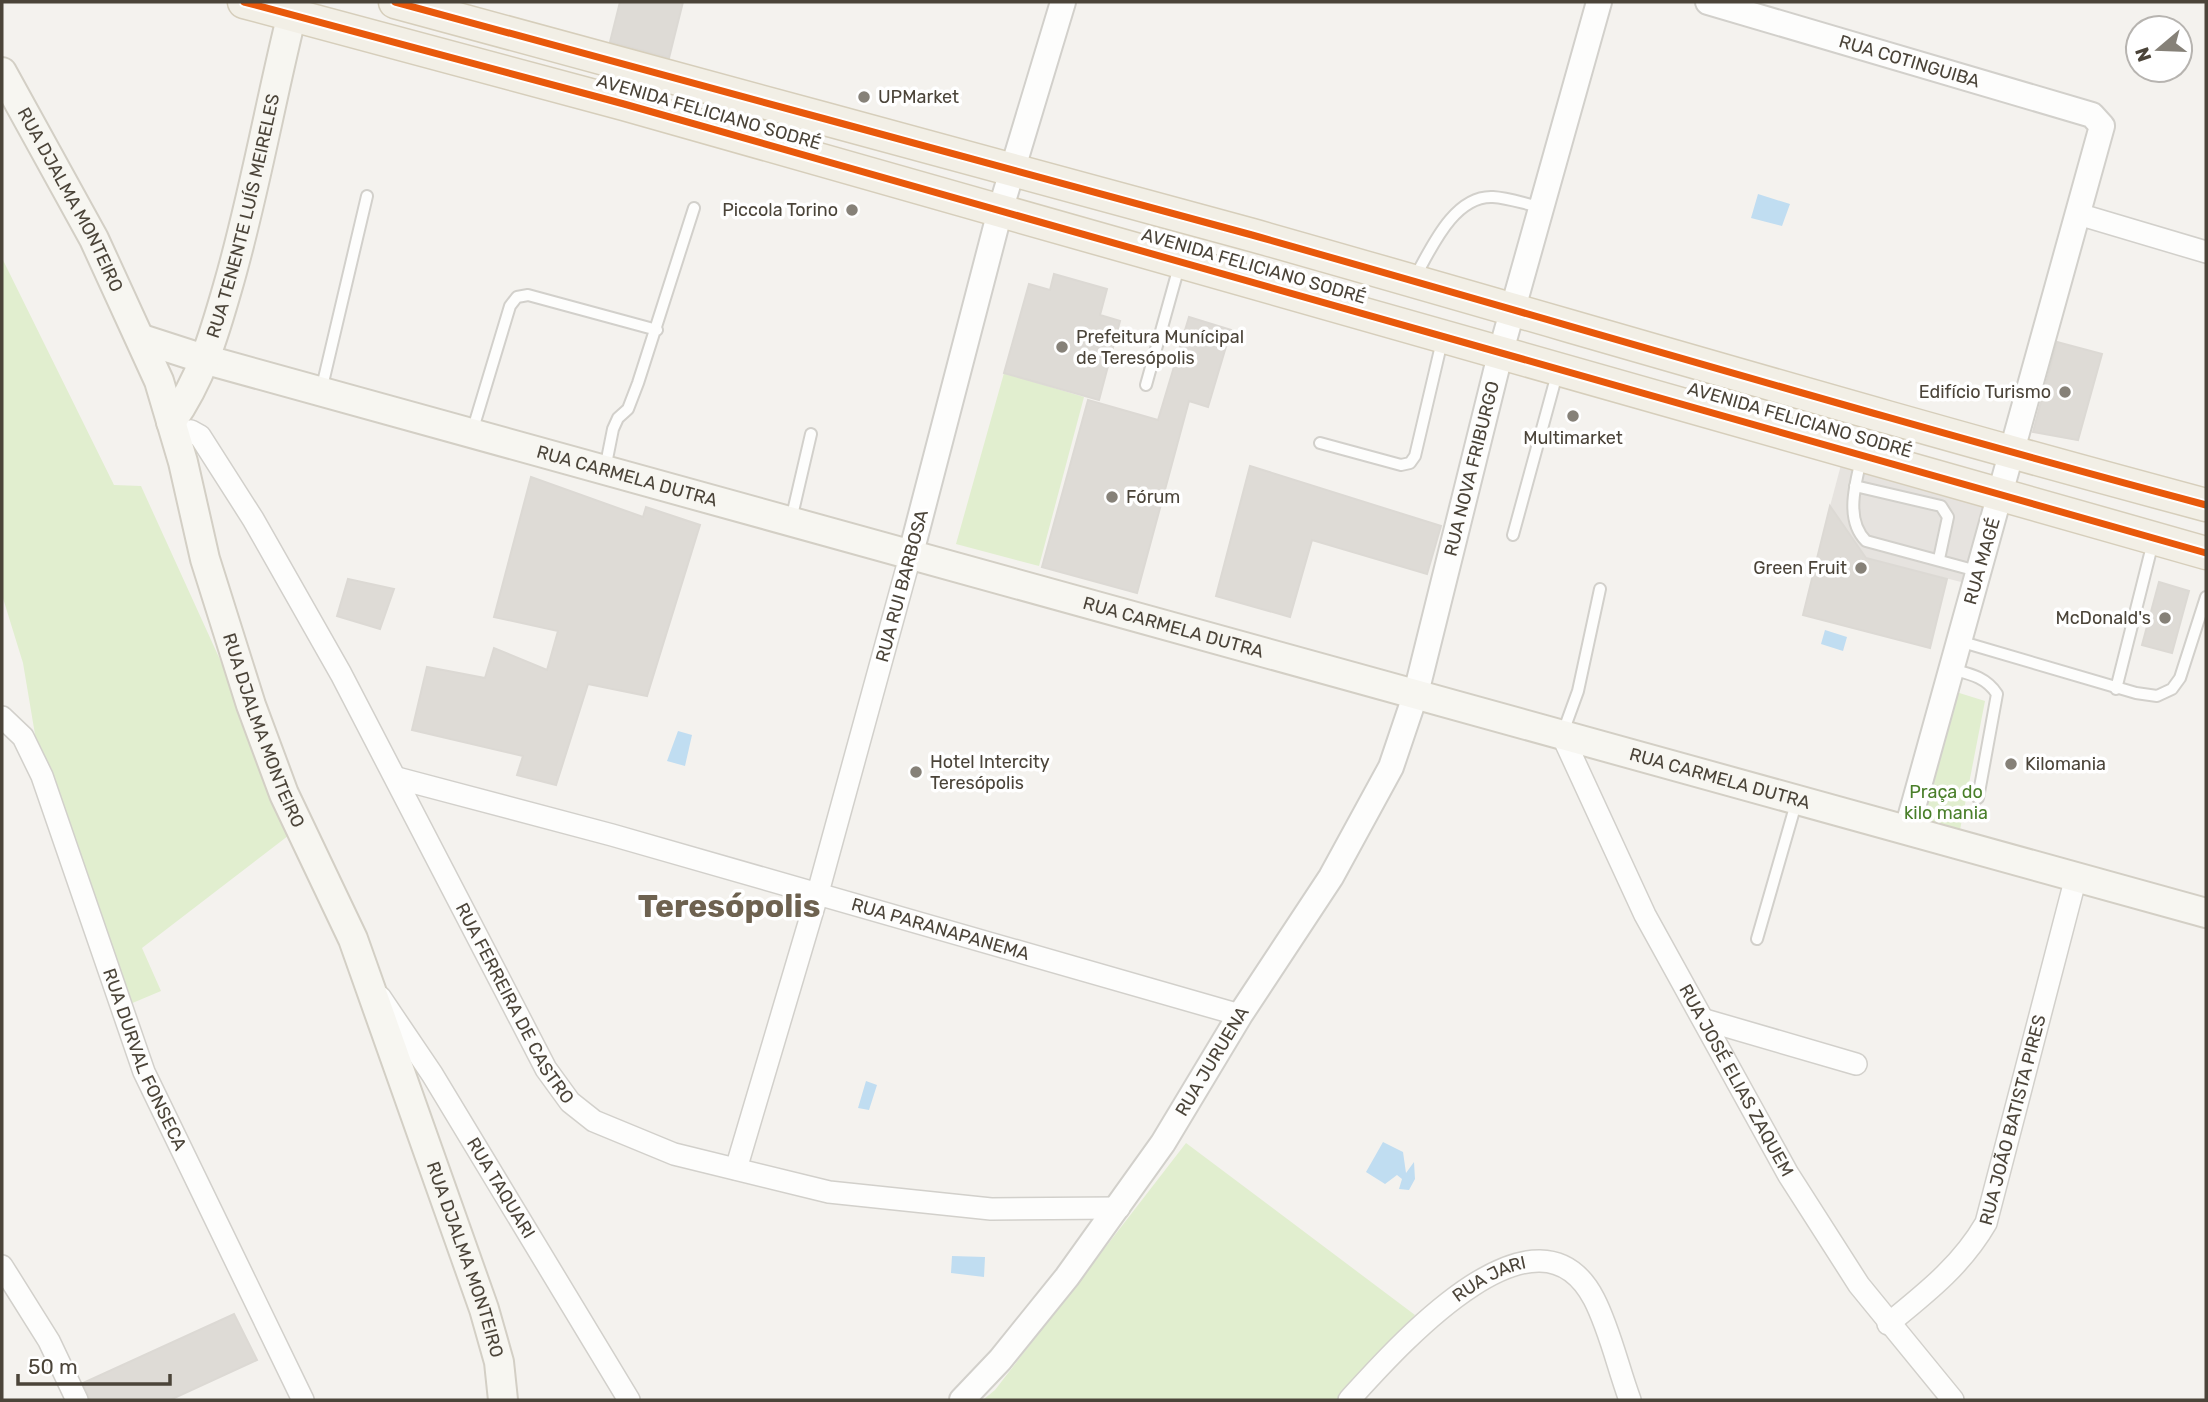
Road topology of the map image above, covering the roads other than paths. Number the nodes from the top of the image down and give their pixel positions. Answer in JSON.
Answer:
{"nodes":[{"id":1,"x":244,"y":2,"type":"edge"},
{"id":2,"x":395,"y":2,"type":"edge"},
{"id":3,"x":1063,"y":2,"type":"edge"},
{"id":4,"x":1599,"y":2,"type":"edge"},
{"id":5,"x":1708,"y":2,"type":"edge"},
{"id":6,"x":294,"y":9,"type":"edge"},
{"id":7,"x":634,"y":69,"type":"junction"},
{"id":8,"x":2,"y":72,"type":"edge"},
{"id":9,"x":624,"y":104,"type":"junction"},
{"id":10,"x":2101,"y":131,"type":"joint"},
{"id":11,"x":1013,"y":168,"type":"junction"},
{"id":12,"x":367,"y":196,"type":"dead end"},
{"id":13,"x":1541,"y":206,"type":"junction"},
{"id":14,"x":694,"y":208,"type":"dead end"},
{"id":15,"x":1000,"y":211,"type":"junction"},
{"id":16,"x":2078,"y":214,"type":"junction"},
{"id":17,"x":2206,"y":252,"type":"edge"},
{"id":18,"x":1181,"y":261,"type":"junction"},
{"id":19,"x":1414,"y":281,"type":"junction"},
{"id":20,"x":1512,"y":308,"type":"junction"},
{"id":21,"x":657,"y":330,"type":"junction"},
{"id":22,"x":1443,"y":335,"type":"junction"},
{"id":23,"x":142,"y":339,"type":"junction"},
{"id":24,"x":1501,"y":351,"type":"junction"},
{"id":25,"x":207,"y":360,"type":"junction"},
{"id":26,"x":1559,"y":368,"type":"junction"},
{"id":27,"x":1146,"y":385,"type":"dead end"},
{"id":28,"x":321,"y":391,"type":"junction"},
{"id":29,"x":174,"y":433,"type":"junction"},
{"id":30,"x":472,"y":433,"type":"junction"},
{"id":31,"x":811,"y":433,"type":"dead end"},
{"id":32,"x":1320,"y":443,"type":"dead end"},
{"id":33,"x":2011,"y":453,"type":"junction"},
{"id":34,"x":1862,"y":454,"type":"junction"},
{"id":35,"x":605,"y":469,"type":"junction"},
{"id":36,"x":1855,"y":486,"type":"junction"},
{"id":37,"x":2000,"y":495,"type":"junction"},
{"id":38,"x":2206,"y":505,"type":"edge"},
{"id":39,"x":791,"y":520,"type":"junction"},
{"id":40,"x":1513,"y":535,"type":"dead end"},
{"id":41,"x":2154,"y":538,"type":"junction"},
{"id":42,"x":911,"y":553,"type":"junction"},
{"id":43,"x":2206,"y":553,"type":"edge"},
{"id":44,"x":1939,"y":559,"type":"junction"},
{"id":45,"x":1979,"y":572,"type":"junction"},
{"id":46,"x":1600,"y":589,"type":"dead end"},
{"id":47,"x":2206,"y":597,"type":"edge"},
{"id":48,"x":1959,"y":641,"type":"junction"},
{"id":49,"x":1951,"y":669,"type":"junction"},
{"id":50,"x":2116,"y":689,"type":"junction"},
{"id":51,"x":1416,"y":693,"type":"junction"},
{"id":52,"x":2,"y":717,"type":"edge"},
{"id":53,"x":1562,"y":735,"type":"junction"},
{"id":54,"x":397,"y":778,"type":"junction"},
{"id":55,"x":1979,"y":798,"type":"dead end"},
{"id":56,"x":1797,"y":799,"type":"junction"},
{"id":57,"x":1907,"y":828,"type":"junction"},
{"id":58,"x":2076,"y":877,"type":"junction"},
{"id":59,"x":817,"y":896,"type":"junction"},
{"id":60,"x":2206,"y":913,"type":"edge"},
{"id":61,"x":1757,"y":939,"type":"dead end"},
{"id":62,"x":366,"y":978,"type":"junction"},
{"id":63,"x":1240,"y":1016,"type":"junction"},
{"id":64,"x":1705,"y":1020,"type":"junction"},
{"id":65,"x":1856,"y":1064,"type":"dead end"},
{"id":66,"x":736,"y":1169,"type":"junction"},
{"id":67,"x":1119,"y":1208,"type":"junction"},
{"id":68,"x":2,"y":1266,"type":"edge"},
{"id":69,"x":1888,"y":1324,"type":"junction"},
{"id":70,"x":77,"y":1400,"type":"edge"},
{"id":71,"x":303,"y":1400,"type":"edge"},
{"id":72,"x":503,"y":1400,"type":"edge"},
{"id":73,"x":629,"y":1400,"type":"edge"},
{"id":74,"x":962,"y":1400,"type":"edge"},
{"id":75,"x":1349,"y":1400,"type":"edge"},
{"id":76,"x":1630,"y":1400,"type":"edge"},
{"id":77,"x":1953,"y":1400,"type":"edge"}],
"edges":[{"from":1,"to":6,"type":"main road","name":"AVENIDA FELICIANO SODRÉ"},
{"from":2,"to":7,"type":"main road","name":"AVENIDA FELICIANO SODRÉ"},
{"from":3,"to":11,"type":"street","name":"RUA RUI BARBOSA"},
{"from":4,"to":13,"type":"street","name":"RUA NOVA FRIBURGO"},
{"from":5,"to":10,"type":"street","name":"RUA COTINGUIBA"},
{"from":6,"to":9,"type":"main road","name":"AVENIDA FELICIANO SODRÉ"},
{"from":6,"to":25,"type":"main road","name":"RUA TENENTE LUÍS MEIRELES"},
{"from":7,"to":9,"type":"main road"},
{"from":7,"to":11,"type":"main road","name":"AVENIDA FELICIANO SODRÉ"},
{"from":8,"to":23,"type":"main road","name":"RUA DJALMA MONTEIRO"},
{"from":9,"to":15,"type":"main road","name":"AVENIDA FELICIANO SODRÉ"},
{"from":10,"to":16,"type":"street","name":"RUA MAGÉ"},
{"from":11,"to":15,"type":"street","name":"RUA RUI BARBOSA"},
{"from":11,"to":19,"type":"main road","name":"AVENIDA FELICIANO SODRÉ"},
{"from":12,"to":28,"type":"lane"},
{"from":13,"to":19,"type":"lane"},
{"from":13,"to":20,"type":"street","name":"RUA NOVA FRIBURGO"},
{"from":14,"to":21,"type":"lane"},
{"from":15,"to":18,"type":"main road","name":"AVENIDA FELICIANO SODRÉ"},
{"from":15,"to":42,"type":"street","name":"RUA RUI BARBOSA"},
{"from":16,"to":17,"type":"street"},
{"from":16,"to":33,"type":"street","name":"RUA MAGÉ"},
{"from":18,"to":22,"type":"main road","name":"AVENIDA FELICIANO SODRÉ"},
{"from":18,"to":27,"type":"lane"},
{"from":19,"to":20,"type":"main road","name":"AVENIDA FELICIANO SODRÉ"},
{"from":20,"to":24,"type":"street","name":"RUA NOVA FRIBURGO"},
{"from":20,"to":33,"type":"main road","name":"AVENIDA FELICIANO SODRÉ"},
{"from":21,"to":30,"type":"lane"},
{"from":21,"to":35,"type":"lane"},
{"from":22,"to":24,"type":"main road","name":"AVENIDA FELICIANO SODRÉ"},
{"from":22,"to":32,"type":"lane"},
{"from":23,"to":25,"type":"main road","name":"RUA CARMELA DUTRA"},
{"from":23,"to":29,"type":"main road","name":"RUA DJALMA MONTEIRO"},
{"from":24,"to":26,"type":"main road","name":"AVENIDA FELICIANO SODRÉ"},
{"from":24,"to":51,"type":"street","name":"RUA NOVA FRIBURGO"},
{"from":25,"to":28,"type":"main road","name":"RUA CARMELA DUTRA"},
{"from":25,"to":29,"type":"main road","name":"RUA TENENTE LUÍS MEIRELES"},
{"from":26,"to":34,"type":"main road","name":"AVENIDA FELICIANO SODRÉ"},
{"from":26,"to":40,"type":"lane"},
{"from":28,"to":30,"type":"main road","name":"RUA CARMELA DUTRA"},
{"from":29,"to":54,"type":"street","name":"RUA FERREIRA DE CASTRO"},
{"from":29,"to":62,"type":"main road","name":"RUA DJALMA MONTEIRO"},
{"from":30,"to":35,"type":"main road","name":"RUA CARMELA DUTRA"},
{"from":31,"to":39,"type":"lane"},
{"from":33,"to":37,"type":"street","name":"RUA MAGÉ"},
{"from":33,"to":38,"type":"main road","name":"AVENIDA FELICIANO SODRÉ"},
{"from":34,"to":36,"type":"lane"},
{"from":34,"to":37,"type":"main road","name":"AVENIDA FELICIANO SODRÉ"},
{"from":35,"to":39,"type":"main road","name":"RUA CARMELA DUTRA"},
{"from":36,"to":44,"type":"lane"},
{"from":36,"to":44,"type":"lane"},
{"from":37,"to":41,"type":"main road","name":"AVENIDA FELICIANO SODRÉ"},
{"from":37,"to":45,"type":"street","name":"RUA MAGÉ"},
{"from":39,"to":42,"type":"main road","name":"RUA CARMELA DUTRA"},
{"from":41,"to":43,"type":"main road","name":"AVENIDA FELICIANO SODRÉ"},
{"from":41,"to":50,"type":"lane"},
{"from":42,"to":51,"type":"main road","name":"RUA CARMELA DUTRA"},
{"from":42,"to":59,"type":"street","name":"RUA RUI BARBOSA"},
{"from":44,"to":45,"type":"lane"},
{"from":45,"to":48,"type":"street","name":"RUA MAGÉ"},
{"from":46,"to":53,"type":"lane"},
{"from":47,"to":50,"type":"lane"},
{"from":48,"to":49,"type":"street","name":"RUA MAGÉ"},
{"from":48,"to":50,"type":"lane"},
{"from":49,"to":55,"type":"lane"},
{"from":49,"to":57,"type":"street","name":"RUA MAGÉ"},
{"from":51,"to":53,"type":"main road","name":"RUA CARMELA DUTRA"},
{"from":51,"to":63,"type":"street","name":"RUA JURUENA"},
{"from":52,"to":71,"type":"street","name":"RUA DURVAL FONSECA"},
{"from":53,"to":56,"type":"main road","name":"RUA CARMELA DUTRA"},
{"from":53,"to":64,"type":"street","name":"RUA JOSÉ ELIAS ZAQUEM"},
{"from":54,"to":59,"type":"street","name":"RUA PARANAPANEMA"},
{"from":54,"to":66,"type":"street","name":"RUA FERREIRA DE CASTRO"},
{"from":56,"to":57,"type":"main road","name":"RUA CARMELA DUTRA"},
{"from":56,"to":61,"type":"lane"},
{"from":57,"to":58,"type":"main road","name":"RUA CARMELA DUTRA"},
{"from":58,"to":60,"type":"main road","name":"RUA CARMELA DUTRA"},
{"from":58,"to":69,"type":"street","name":"RUA JOÃO BATISTA PIRES"},
{"from":59,"to":63,"type":"street","name":"RUA PARANAPANEMA"},
{"from":59,"to":66,"type":"street","name":"RUA RUI BARBOSA"},
{"from":62,"to":72,"type":"main road","name":"RUA DJALMA MONTEIRO"},
{"from":62,"to":73,"type":"street","name":"RUA TAQUARI"},
{"from":63,"to":67,"type":"street","name":"RUA JURUENA"},
{"from":64,"to":65,"type":"street"},
{"from":64,"to":69,"type":"street","name":"RUA JOSÉ ELIAS ZAQUEM"},
{"from":66,"to":67,"type":"street","name":"RUA FERREIRA DE CASTRO"},
{"from":67,"to":74,"type":"street","name":"RUA JURUENA"},
{"from":68,"to":70,"type":"street"},
{"from":69,"to":77,"type":"street","name":"RUA JOSÉ ELIAS ZAQUEM"},
{"from":75,"to":76,"type":"street","name":"RUA JARI"}]}
